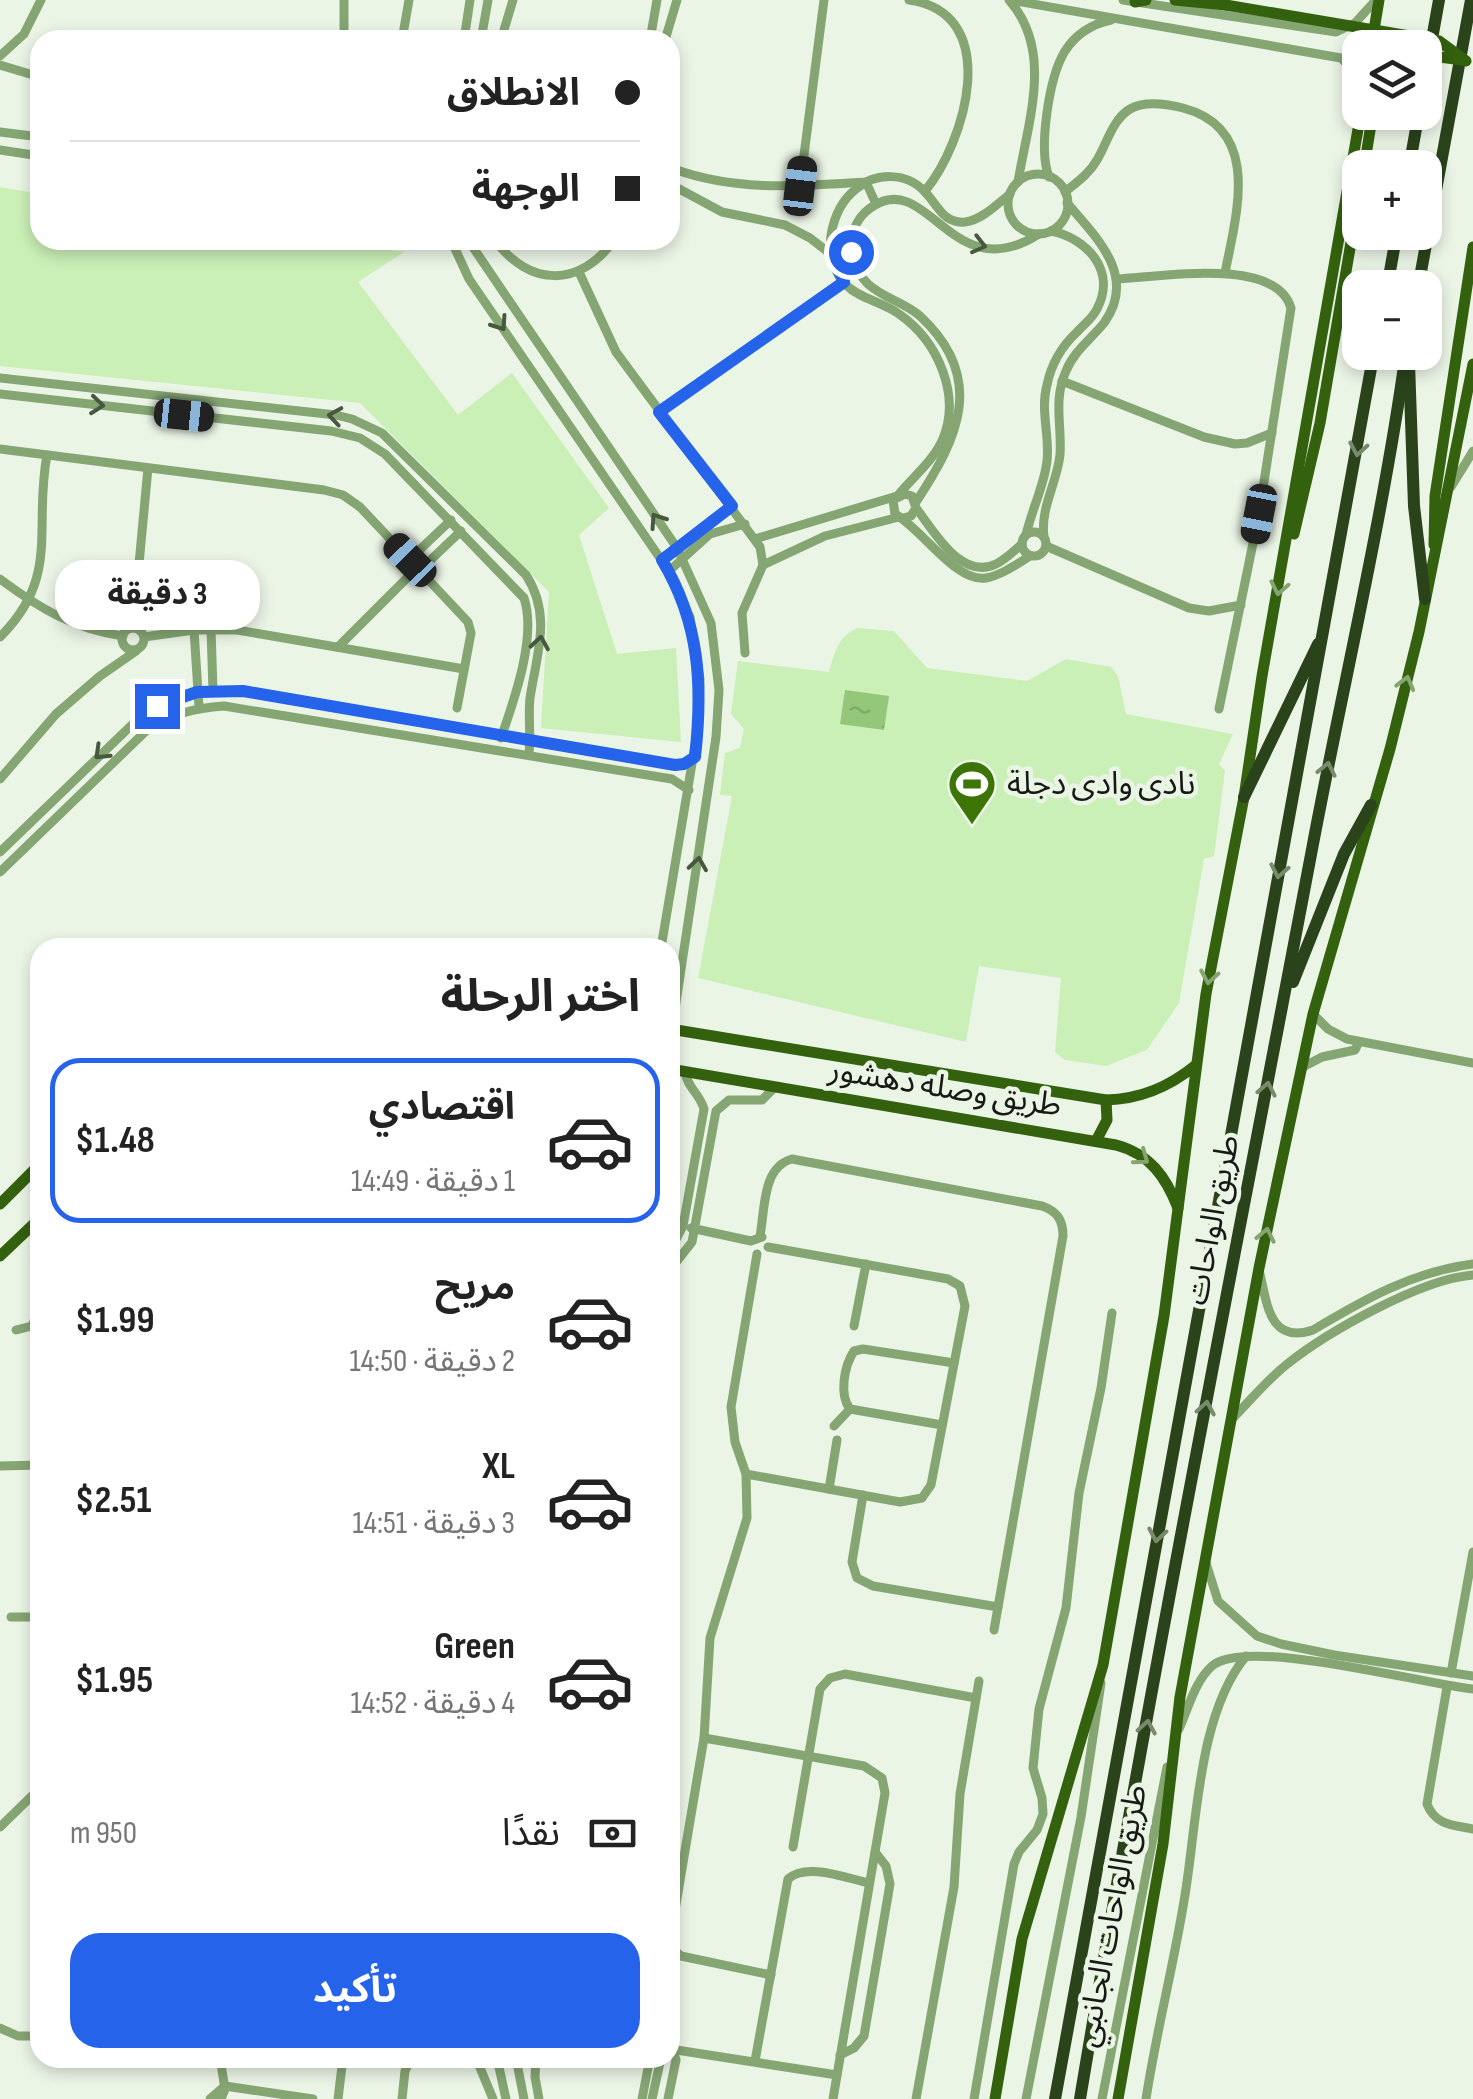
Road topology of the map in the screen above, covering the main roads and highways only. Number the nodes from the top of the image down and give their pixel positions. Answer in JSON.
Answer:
{"nodes":[{"id":1,"x":1175,"y":0,"type":"edge"},
{"id":2,"x":1377,"y":0,"type":"edge"},
{"id":3,"x":1440,"y":0,"type":"edge"},
{"id":4,"x":1471,"y":0,"type":"edge"},
{"id":5,"x":1373,"y":30,"type":"edge"},
{"id":6,"x":1434,"y":30,"type":"edge"},
{"id":7,"x":1442,"y":58,"type":"edge"},
{"id":8,"x":1470,"y":64,"type":"edge"},
{"id":9,"x":1357,"y":130,"type":"edge"},
{"id":10,"x":1473,"y":247,"type":"edge"},
{"id":11,"x":1350,"y":250,"type":"edge"},
{"id":12,"x":1421,"y":270,"type":"edge"},
{"id":13,"x":1473,"y":364,"type":"edge"},
{"id":14,"x":1371,"y":370,"type":"edge"},
{"id":15,"x":1404,"y":370,"type":"edge"},
{"id":16,"x":1409,"y":370,"type":"edge"},
{"id":17,"x":1286,"y":547,"type":"junction"},
{"id":18,"x":1436,"y":559,"type":"junction"},
{"id":19,"x":1425,"y":600,"type":"junction"},
{"id":20,"x":1326,"y":628,"type":"junction"},
{"id":21,"x":1244,"y":797,"type":"junction"},
{"id":22,"x":1371,"y":806,"type":"junction"},
{"id":23,"x":1281,"y":1012,"type":"junction"},
{"id":24,"x":680,"y":1030,"type":"edge"},
{"id":25,"x":1196,"y":1065,"type":"junction"},
{"id":26,"x":680,"y":1071,"type":"edge"},
{"id":27,"x":1106,"y":1100,"type":"junction"},
{"id":28,"x":1096,"y":1141,"type":"junction"},
{"id":29,"x":30,"y":1174,"type":"edge"},
{"id":30,"x":0,"y":1204,"type":"edge"},
{"id":31,"x":1178,"y":1210,"type":"junction"},
{"id":32,"x":30,"y":1228,"type":"edge"},
{"id":33,"x":0,"y":1256,"type":"edge"},
{"id":34,"x":996,"y":2099,"type":"edge"},
{"id":35,"x":1055,"y":2099,"type":"edge"},
{"id":36,"x":1080,"y":2099,"type":"edge"},
{"id":37,"x":1118,"y":2099,"type":"edge"}],
"edges":[{"from":1,"to":8,"type":"main road","bridge":true},
{"from":2,"to":5,"type":"main road"},
{"from":3,"to":6,"type":"highway"},
{"from":4,"to":12,"type":"highway"},
{"from":7,"to":8,"type":"main road","bridge":true},
{"from":9,"to":17,"type":"main road"},
{"from":10,"to":18,"type":"main road"},
{"from":11,"to":17,"type":"main road"},
{"from":13,"to":18,"type":"main road"},
{"from":14,"to":20,"type":"highway","name":"طريق الواحات","one_way":true},
{"from":23,"to":15,"type":"highway","name":"طريق الواحات","one_way":true},
{"from":16,"to":19,"type":"highway"},
{"from":17,"to":21,"type":"main road","one_way":true},
{"from":18,"to":19,"type":"main road"},
{"from":22,"to":19,"type":"main road","one_way":true},
{"from":20,"to":21,"type":"highway"},
{"from":20,"to":35,"type":"highway","name":"طريق الواحات","one_way":true},
{"from":21,"to":25,"type":"main road","one_way":true},
{"from":22,"to":23,"type":"highway"},
{"from":37,"to":22,"type":"main road","one_way":true},
{"from":36,"to":23,"type":"highway","name":"طريق الواحات","one_way":true},
{"from":24,"to":27,"type":"main road","name":"طريق وصله دهشور"},
{"from":25,"to":27,"type":"main road","name":"طريق وصله دهشور"},
{"from":25,"to":31,"type":"main road"},
{"from":26,"to":28,"type":"main road","name":"طريق وصله دهشور"},
{"from":27,"to":28,"type":"main road"},
{"from":28,"to":31,"type":"main road","name":"طريق وصله دهشور","one_way":true},
{"from":29,"to":30,"type":"main road"},
{"from":31,"to":34,"type":"main road"},
{"from":32,"to":33,"type":"main road"}]}
